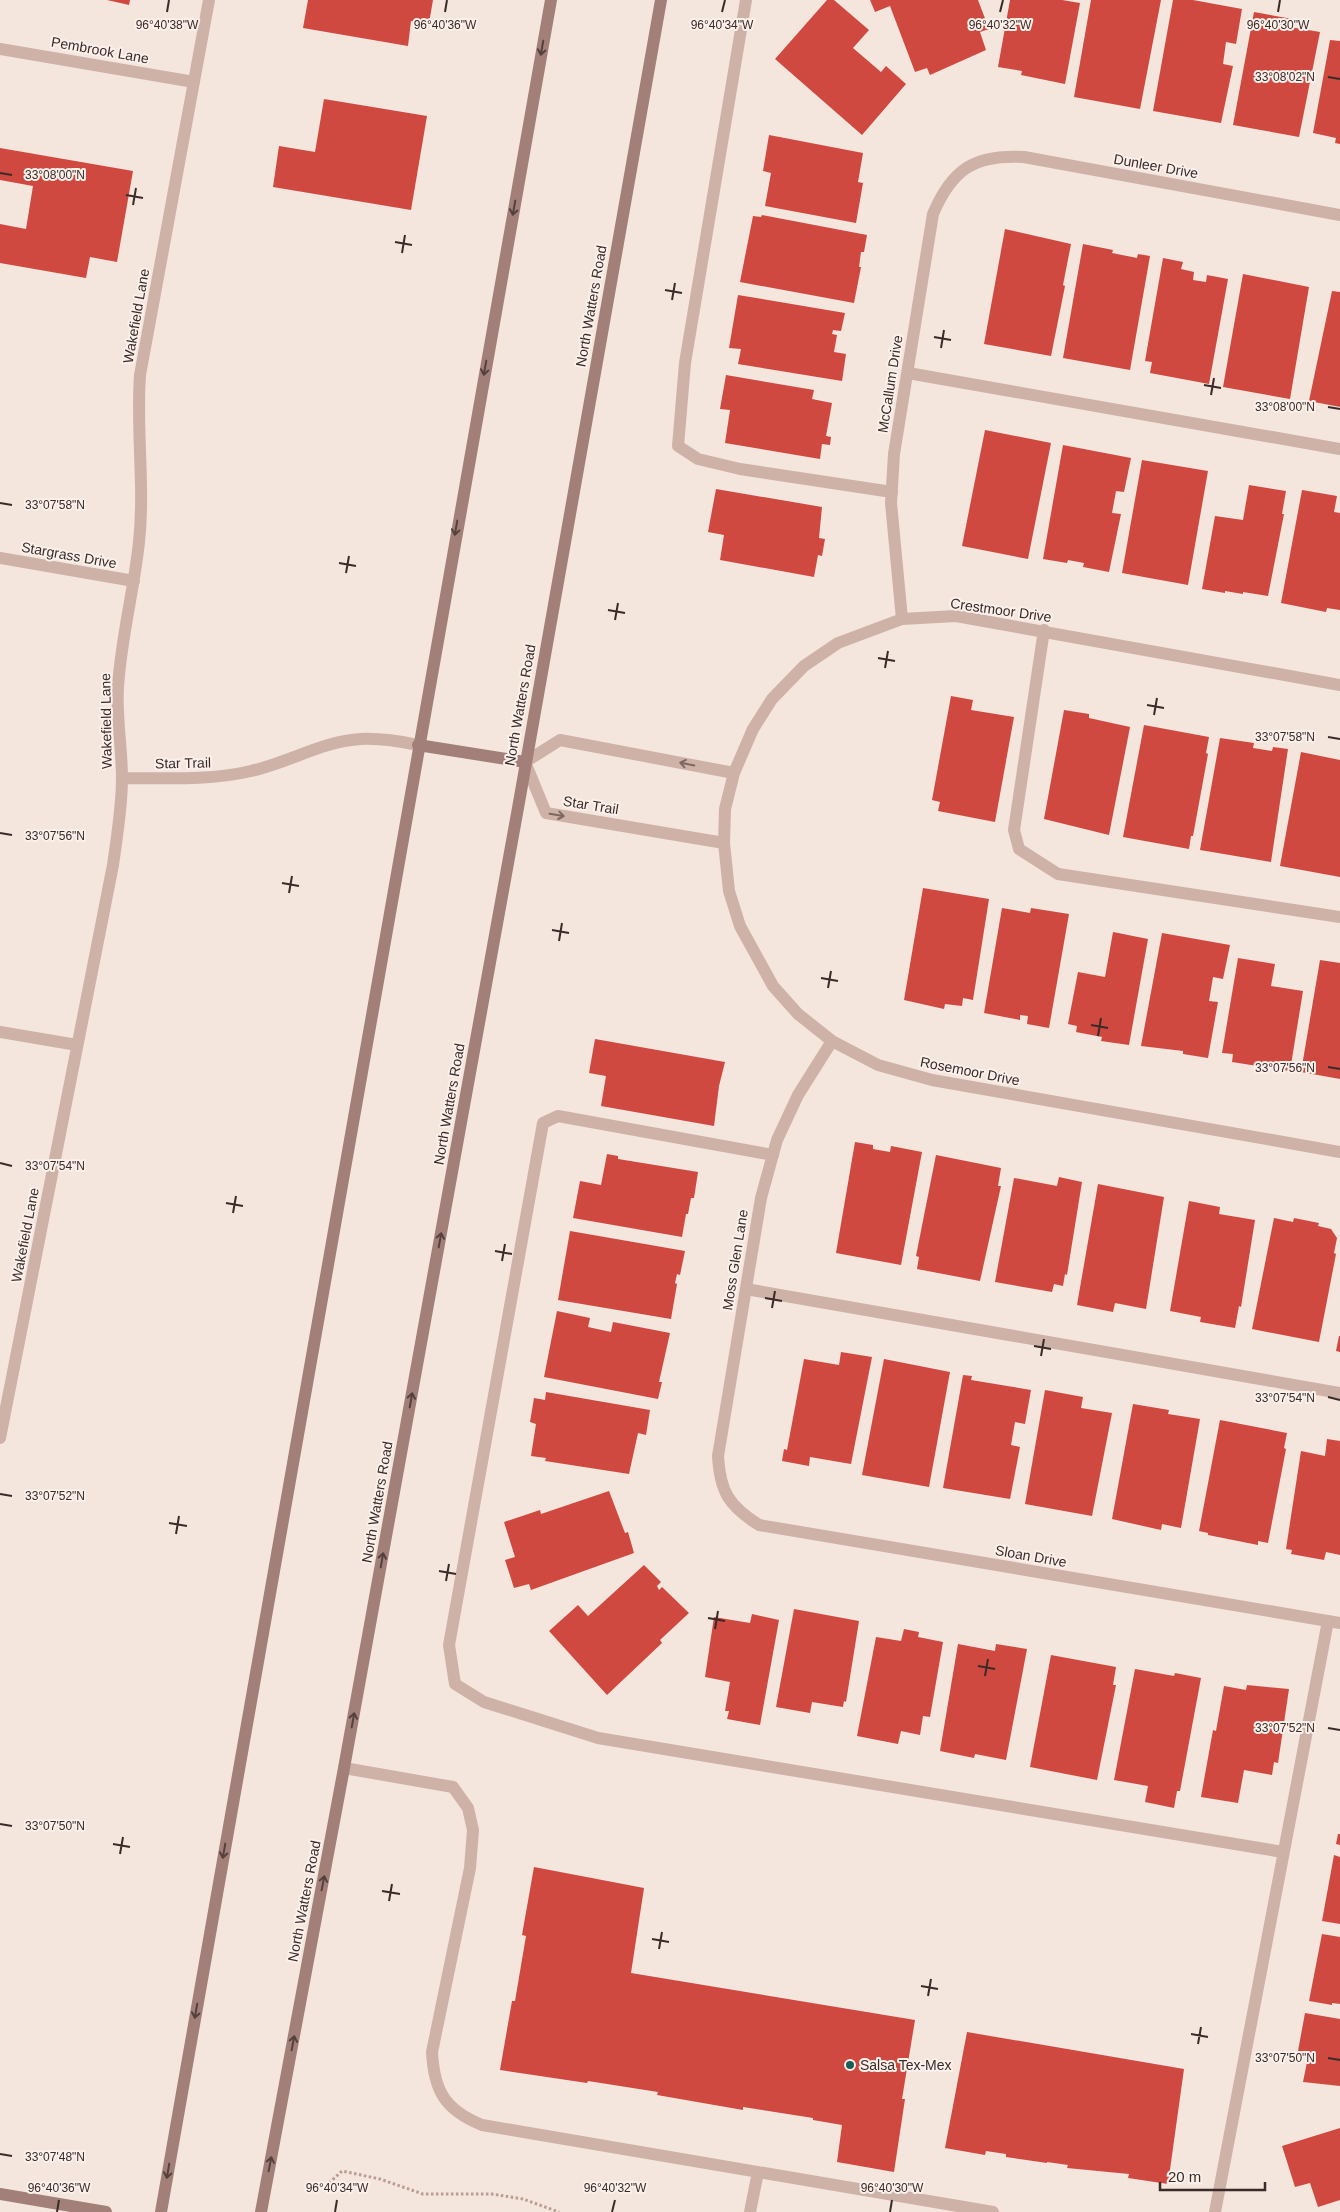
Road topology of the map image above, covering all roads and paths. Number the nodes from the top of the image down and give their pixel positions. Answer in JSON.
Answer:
{"nodes":[{"id":1,"x":209,"y":0,"type":"edge"},
{"id":2,"x":551,"y":0,"type":"edge"},
{"id":3,"x":661,"y":0,"type":"edge"},
{"id":4,"x":746,"y":0,"type":"edge"},
{"id":5,"x":0,"y":49,"type":"edge"},
{"id":6,"x":194,"y":82,"type":"junction"},
{"id":7,"x":968,"y":168,"type":"joint"},
{"id":8,"x":1340,"y":215,"type":"edge"},
{"id":9,"x":908,"y":373,"type":"junction"},
{"id":10,"x":1340,"y":449,"type":"edge"},
{"id":11,"x":892,"y":492,"type":"junction"},
{"id":12,"x":0,"y":558,"type":"edge"},
{"id":13,"x":134,"y":581,"type":"junction"},
{"id":14,"x":902,"y":619,"type":"junction"},
{"id":15,"x":1044,"y":630,"type":"junction"},
{"id":16,"x":1340,"y":685,"type":"edge"},
{"id":17,"x":418,"y":745,"type":"junction"},
{"id":18,"x":525,"y":762,"type":"junction"},
{"id":19,"x":734,"y":773,"type":"junction"},
{"id":20,"x":122,"y":778,"type":"junction"},
{"id":21,"x":724,"y":843,"type":"junction"},
{"id":22,"x":1340,"y":917,"type":"edge"},
{"id":23,"x":0,"y":1032,"type":"edge"},
{"id":24,"x":832,"y":1041,"type":"junction"},
{"id":25,"x":77,"y":1045,"type":"junction"},
{"id":26,"x":1340,"y":1152,"type":"edge"},
{"id":27,"x":773,"y":1155,"type":"junction"},
{"id":28,"x":746,"y":1289,"type":"junction"},
{"id":29,"x":1340,"y":1394,"type":"edge"},
{"id":30,"x":0,"y":1438,"type":"edge"},
{"id":31,"x":726,"y":1497,"type":"joint"},
{"id":32,"x":1334,"y":1622,"type":"edge"},
{"id":33,"x":344,"y":1768,"type":"junction"},
{"id":34,"x":1283,"y":1852,"type":"junction"},
{"id":35,"x":758,"y":2172,"type":"junction"},
{"id":36,"x":329,"y":2184,"type":"dead end"},
{"id":37,"x":0,"y":2194,"type":"edge"},
{"id":38,"x":106,"y":2212,"type":"edge"},
{"id":39,"x":161,"y":2212,"type":"edge"},
{"id":40,"x":261,"y":2212,"type":"edge"},
{"id":41,"x":559,"y":2212,"type":"edge"},
{"id":42,"x":750,"y":2212,"type":"edge"},
{"id":43,"x":993,"y":2212,"type":"edge"},
{"id":44,"x":1215,"y":2212,"type":"edge"}],
"edges":[{"from":1,"to":6,"type":"street","name":"Wakefield Lane"},
{"from":2,"to":17,"type":"main road","one_way":true},
{"from":3,"to":18,"type":"main road","name":"North Watters Road"},
{"from":4,"to":11,"type":"street"},
{"from":5,"to":6,"type":"street","name":"Pembrook Lane"},
{"from":6,"to":13,"type":"street","name":"Wakefield Lane"},
{"from":7,"to":8,"type":"street","name":"Dunleer Drive"},
{"from":7,"to":9,"type":"street","name":"McCallum Drive"},
{"from":9,"to":10,"type":"street"},
{"from":9,"to":11,"type":"street","name":"McCallum Drive"},
{"from":11,"to":14,"type":"street","name":"McCallum Drive"},
{"from":12,"to":13,"type":"street","name":"Stargrass Drive"},
{"from":13,"to":20,"type":"street","name":"Wakefield Lane"},
{"from":14,"to":15,"type":"street","name":"Crestmoor Drive"},
{"from":14,"to":19,"type":"street","name":"Crestmoor Drive"},
{"from":15,"to":16,"type":"street","name":"Crestmoor Drive"},
{"from":15,"to":22,"type":"street"},
{"from":17,"to":18,"type":"main road"},
{"from":17,"to":20,"type":"street","name":"Star Trail"},
{"from":17,"to":39,"type":"main road","one_way":true},
{"from":19,"to":18,"type":"street","one_way":true},
{"from":18,"to":21,"type":"street","name":"Star Trail","one_way":true},
{"from":33,"to":18,"type":"main road","name":"North Watters Road","one_way":true},
{"from":19,"to":21,"type":"street","name":"Crestmoor Drive"},
{"from":20,"to":25,"type":"street","name":"Wakefield Lane"},
{"from":21,"to":24,"type":"street","name":"Rosemoor Drive"},
{"from":23,"to":25,"type":"street"},
{"from":24,"to":26,"type":"street","name":"Rosemoor Drive"},
{"from":24,"to":27,"type":"street","name":"Moss Glen Lane"},
{"from":25,"to":30,"type":"street","name":"Wakefield Lane"},
{"from":27,"to":28,"type":"street","name":"Moss Glen Lane"},
{"from":27,"to":34,"type":"street"},
{"from":28,"to":29,"type":"street"},
{"from":28,"to":31,"type":"street","name":"Moss Glen Lane"},
{"from":31,"to":32,"type":"street","name":"Sloan Drive"},
{"from":32,"to":34,"type":"street"},
{"from":33,"to":35,"type":"street"},
{"from":40,"to":33,"type":"main road","name":"North Watters Road","one_way":true},
{"from":34,"to":44,"type":"street"},
{"from":35,"to":42,"type":"street"},
{"from":35,"to":43,"type":"street"},
{"from":36,"to":41,"type":"path"},
{"from":37,"to":38,"type":"main road"}]}
